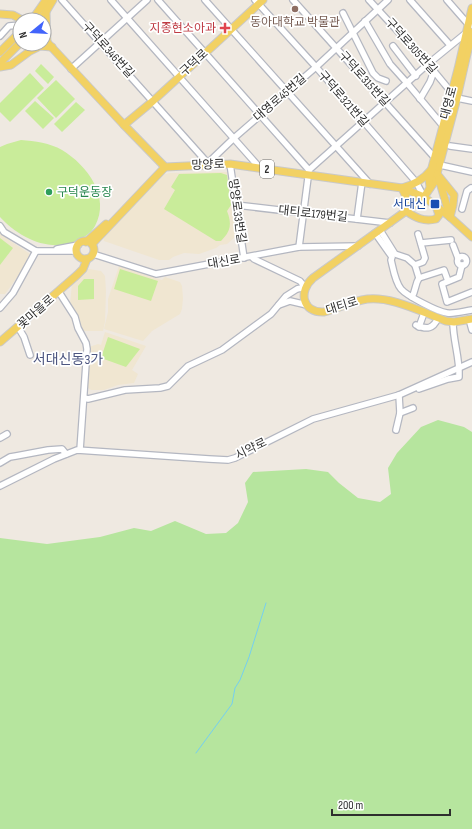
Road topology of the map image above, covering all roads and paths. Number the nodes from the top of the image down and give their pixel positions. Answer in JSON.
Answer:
{"nodes":[{"id":1,"x":46,"y":0,"type":"edge"},
{"id":2,"x":53,"y":0,"type":"edge"},
{"id":3,"x":62,"y":0,"type":"edge"},
{"id":4,"x":111,"y":0,"type":"edge"},
{"id":5,"x":147,"y":0,"type":"edge"},
{"id":6,"x":158,"y":0,"type":"edge"},
{"id":7,"x":205,"y":0,"type":"edge"},
{"id":8,"x":293,"y":0,"type":"edge"},
{"id":9,"x":369,"y":0,"type":"edge"},
{"id":10,"x":388,"y":0,"type":"edge"},
{"id":11,"x":410,"y":0,"type":"edge"},
{"id":12,"x":447,"y":0,"type":"edge"},
{"id":13,"x":259,"y":1,"type":"edge"},
{"id":14,"x":472,"y":8,"type":"edge"},
{"id":15,"x":377,"y":9,"type":"junction"},
{"id":16,"x":38,"y":12,"type":"edge"},
{"id":17,"x":47,"y":12,"type":"edge"},
{"id":18,"x":343,"y":13,"type":"dead end"},
{"id":19,"x":0,"y":14,"type":"edge"},
{"id":20,"x":12,"y":15,"type":"edge"},
{"id":21,"x":128,"y":18,"type":"junction"},
{"id":22,"x":365,"y":21,"type":"junction"},
{"id":23,"x":470,"y":24,"type":"edge"},
{"id":24,"x":12,"y":26,"type":"edge"},
{"id":25,"x":231,"y":30,"type":"junction"},
{"id":26,"x":469,"y":32,"type":"edge"},
{"id":27,"x":352,"y":33,"type":"junction"},
{"id":28,"x":0,"y":36,"type":"edge"},
{"id":29,"x":12,"y":40,"type":"edge"},
{"id":30,"x":100,"y":43,"type":"junction"},
{"id":31,"x":393,"y":46,"type":"dead end"},
{"id":32,"x":450,"y":46,"type":"junction"},
{"id":33,"x":52,"y":47,"type":"edge"},
{"id":34,"x":336,"y":48,"type":"junction"},
{"id":35,"x":12,"y":51,"type":"edge"},
{"id":36,"x":0,"y":52,"type":"edge"},
{"id":37,"x":27,"y":52,"type":"edge"},
{"id":38,"x":206,"y":53,"type":"junction"},
{"id":39,"x":0,"y":63,"type":"edge"},
{"id":40,"x":428,"y":64,"type":"junction"},
{"id":41,"x":0,"y":67,"type":"edge"},
{"id":42,"x":316,"y":67,"type":"junction"},
{"id":43,"x":72,"y":69,"type":"junction"},
{"id":44,"x":434,"y":71,"type":"junction"},
{"id":45,"x":416,"y":76,"type":"junction"},
{"id":46,"x":179,"y":77,"type":"junction"},
{"id":47,"x":386,"y":81,"type":"dead end"},
{"id":48,"x":408,"y":83,"type":"junction"},
{"id":49,"x":288,"y":91,"type":"junction"},
{"id":50,"x":454,"y":96,"type":"junction"},
{"id":51,"x":420,"y":98,"type":"junction"},
{"id":52,"x":153,"y":101,"type":"junction"},
{"id":53,"x":472,"y":101,"type":"edge"},
{"id":54,"x":385,"y":103,"type":"junction"},
{"id":55,"x":144,"y":109,"type":"junction"},
{"id":56,"x":115,"y":115,"type":"junction"},
{"id":57,"x":260,"y":115,"type":"junction"},
{"id":58,"x":363,"y":122,"type":"junction"},
{"id":59,"x":124,"y":125,"type":"junction"},
{"id":60,"x":443,"y":126,"type":"junction"},
{"id":61,"x":234,"y":138,"type":"junction"},
{"id":62,"x":336,"y":146,"type":"junction"},
{"id":63,"x":450,"y":146,"type":"dead end"},
{"id":64,"x":472,"y":149,"type":"edge"},
{"id":65,"x":435,"y":158,"type":"junction"},
{"id":66,"x":207,"y":164,"type":"junction"},
{"id":67,"x":230,"y":164,"type":"junction"},
{"id":68,"x":440,"y":165,"type":"junction"},
{"id":69,"x":165,"y":167,"type":"junction"},
{"id":70,"x":260,"y":168,"type":"junction"},
{"id":71,"x":435,"y":171,"type":"junction"},
{"id":72,"x":472,"y":172,"type":"edge"},
{"id":73,"x":309,"y":173,"type":"junction"},
{"id":74,"x":362,"y":182,"type":"junction"},
{"id":75,"x":416,"y":182,"type":"junction"},
{"id":76,"x":370,"y":184,"type":"junction"},
{"id":77,"x":402,"y":188,"type":"junction"},
{"id":78,"x":471,"y":188,"type":"dead end"},
{"id":79,"x":466,"y":195,"type":"junction"},
{"id":80,"x":424,"y":197,"type":"junction"},
{"id":81,"x":472,"y":197,"type":"edge"},
{"id":82,"x":236,"y":205,"type":"junction"},
{"id":83,"x":436,"y":206,"type":"junction"},
{"id":84,"x":462,"y":209,"type":"dead end"},
{"id":85,"x":406,"y":211,"type":"junction"},
{"id":86,"x":304,"y":213,"type":"junction"},
{"id":87,"x":450,"y":217,"type":"junction"},
{"id":88,"x":358,"y":219,"type":"junction"},
{"id":89,"x":390,"y":223,"type":"junction"},
{"id":90,"x":0,"y":226,"type":"edge"},
{"id":91,"x":378,"y":231,"type":"junction"},
{"id":92,"x":418,"y":234,"type":"dead end"},
{"id":93,"x":470,"y":234,"type":"edge"},
{"id":94,"x":89,"y":243,"type":"junction"},
{"id":95,"x":421,"y":243,"type":"junction"},
{"id":96,"x":358,"y":246,"type":"junction"},
{"id":97,"x":299,"y":247,"type":"junction"},
{"id":98,"x":77,"y":248,"type":"junction"},
{"id":99,"x":36,"y":251,"type":"junction"},
{"id":100,"x":87,"y":257,"type":"junction"},
{"id":101,"x":252,"y":257,"type":"junction"},
{"id":102,"x":244,"y":258,"type":"junction"},
{"id":103,"x":467,"y":264,"type":"edge"},
{"id":104,"x":415,"y":265,"type":"junction"},
{"id":105,"x":419,"y":278,"type":"junction"},
{"id":106,"x":448,"y":281,"type":"junction"},
{"id":107,"x":305,"y":287,"type":"junction"},
{"id":108,"x":59,"y":292,"type":"junction"},
{"id":109,"x":472,"y":292,"type":"edge"},
{"id":110,"x":412,"y":297,"type":"junction"},
{"id":111,"x":447,"y":302,"type":"junction"},
{"id":112,"x":307,"y":305,"type":"junction"},
{"id":113,"x":277,"y":306,"type":"junction"},
{"id":114,"x":0,"y":308,"type":"edge"},
{"id":115,"x":472,"y":310,"type":"edge"},
{"id":116,"x":424,"y":313,"type":"junction"},
{"id":117,"x":447,"y":313,"type":"junction"},
{"id":118,"x":438,"y":318,"type":"junction"},
{"id":119,"x":471,"y":319,"type":"edge"},
{"id":120,"x":453,"y":322,"type":"junction"},
{"id":121,"x":18,"y":327,"type":"junction"},
{"id":122,"x":472,"y":330,"type":"edge"},
{"id":123,"x":0,"y":342,"type":"edge"},
{"id":124,"x":30,"y":355,"type":"dead end"},
{"id":125,"x":472,"y":362,"type":"edge"},
{"id":126,"x":460,"y":367,"type":"junction"},
{"id":127,"x":399,"y":396,"type":"junction"},
{"id":128,"x":84,"y":398,"type":"junction"},
{"id":129,"x":413,"y":408,"type":"dead end"},
{"id":130,"x":400,"y":413,"type":"junction"},
{"id":131,"x":396,"y":430,"type":"dead end"},
{"id":132,"x":7,"y":434,"type":"dead end"},
{"id":133,"x":0,"y":438,"type":"edge"},
{"id":134,"x":80,"y":450,"type":"junction"},
{"id":135,"x":66,"y":454,"type":"junction"},
{"id":136,"x":0,"y":463,"type":"edge"},
{"id":137,"x":0,"y":486,"type":"edge"}],
"edges":[{"from":1,"to":16,"type":"main road"},
{"from":2,"to":17,"type":"main road"},
{"from":3,"to":30,"type":"street","name":"구덕로346번길"},
{"from":4,"to":21,"type":"street"},
{"from":5,"to":21,"type":"street"},
{"from":6,"to":38,"type":"street"},
{"from":7,"to":25,"type":"street"},
{"from":8,"to":34,"type":"street","name":"구덕로315번길"},
{"from":9,"to":15,"type":"street","name":"구덕로305번길"},
{"from":10,"to":15,"type":"street","name":"대영로45번길"},
{"from":11,"to":32,"type":"street"},
{"from":12,"to":23,"type":"street"},
{"from":13,"to":25,"type":"main road","name":"구덕로"},
{"from":13,"to":42,"type":"street","name":"구덕로321번길"},
{"from":14,"to":23,"type":"main road","name":"대영로"},
{"from":15,"to":22,"type":"street","name":"대영로45번길"},
{"from":15,"to":40,"type":"street","name":"구덕로305번길"},
{"from":18,"to":27,"type":"street"},
{"from":19,"to":20,"type":"main road"},
{"from":21,"to":30,"type":"street"},
{"from":21,"to":46,"type":"street"},
{"from":22,"to":27,"type":"street","name":"대영로45번길"},
{"from":22,"to":48,"type":"street"},
{"from":23,"to":26,"type":"main road","name":"대영로"},
{"from":24,"to":28,"type":"street"},
{"from":25,"to":38,"type":"main road","name":"구덕로"},
{"from":25,"to":49,"type":"street"},
{"from":26,"to":32,"type":"street"},
{"from":26,"to":50,"type":"main road","name":"대영로"},
{"from":27,"to":34,"type":"street","name":"대영로45번길"},
{"from":27,"to":47,"type":"street"},
{"from":29,"to":36,"type":"main road"},
{"from":30,"to":43,"type":"street"},
{"from":30,"to":52,"type":"street","name":"구덕로346번길"},
{"from":31,"to":45,"type":"street"},
{"from":32,"to":40,"type":"street"},
{"from":33,"to":43,"type":"main road"},
{"from":34,"to":42,"type":"street","name":"대영로45번길"},
{"from":34,"to":54,"type":"street","name":"구덕로315번길"},
{"from":35,"to":39,"type":"main road"},
{"from":37,"to":41,"type":"main road"},
{"from":38,"to":46,"type":"main road","name":"구덕로"},
{"from":38,"to":57,"type":"street"},
{"from":40,"to":44,"type":"street","name":"구덕로305번길"},
{"from":40,"to":45,"type":"street"},
{"from":42,"to":49,"type":"street","name":"대영로45번길"},
{"from":42,"to":58,"type":"street","name":"구덕로321번길"},
{"from":43,"to":56,"type":"main road"},
{"from":44,"to":50,"type":"street","name":"구덕로305번길"},
{"from":44,"to":51,"type":"street"},
{"from":45,"to":48,"type":"street"},
{"from":46,"to":52,"type":"main road","name":"구덕로"},
{"from":46,"to":61,"type":"street"},
{"from":48,"to":51,"type":"street"},
{"from":48,"to":54,"type":"street"},
{"from":49,"to":57,"type":"street","name":"대영로45번길"},
{"from":49,"to":62,"type":"street"},
{"from":50,"to":53,"type":"street"},
{"from":50,"to":60,"type":"main road","name":"대영로"},
{"from":50,"to":68,"type":"main road","name":"대영로"},
{"from":51,"to":60,"type":"street"},
{"from":52,"to":55,"type":"main road","name":"구덕로"},
{"from":52,"to":66,"type":"street","name":"구덕로346번길"},
{"from":54,"to":58,"type":"street"},
{"from":54,"to":65,"type":"street","name":"구덕로315번길"},
{"from":55,"to":56,"type":"main road"},
{"from":55,"to":59,"type":"main road","name":"구덕로"},
{"from":56,"to":59,"type":"main road"},
{"from":57,"to":61,"type":"street","name":"대영로45번길"},
{"from":57,"to":73,"type":"street"},
{"from":58,"to":62,"type":"street"},
{"from":58,"to":75,"type":"street","name":"구덕로321번길"},
{"from":59,"to":69,"type":"main road"},
{"from":60,"to":65,"type":"main road","name":"대영로"},
{"from":61,"to":66,"type":"street","name":"대영로45번길"},
{"from":61,"to":70,"type":"street"},
{"from":62,"to":73,"type":"street"},
{"from":62,"to":76,"type":"street"},
{"from":63,"to":64,"type":"street"},
{"from":65,"to":71,"type":"main road","name":"대영로"},
{"from":66,"to":67,"type":"main road","name":"망양로","number":"2"},
{"from":66,"to":69,"type":"main road","name":"망양로","number":"2"},
{"from":67,"to":70,"type":"main road","name":"망양로","number":"2"},
{"from":67,"to":82,"type":"street","name":"망양로33번길"},
{"from":68,"to":71,"type":"main road","name":"대영로"},
{"from":68,"to":72,"type":"street"},
{"from":69,"to":94,"type":"main road"},
{"from":70,"to":73,"type":"main road","name":"망양로","number":"2"},
{"from":71,"to":75,"type":"main road"},
{"from":71,"to":80,"type":"main road"},
{"from":71,"to":87,"type":"main road"},
{"from":73,"to":74,"type":"main road","name":"망양로","number":"2"},
{"from":73,"to":86,"type":"street"},
{"from":74,"to":76,"type":"main road","name":"망양로","number":"2"},
{"from":74,"to":88,"type":"street"},
{"from":75,"to":77,"type":"main road"},
{"from":75,"to":80,"type":"street","name":"구덕로321번길"},
{"from":76,"to":77,"type":"main road","name":"망양로","number":"2"},
{"from":77,"to":80,"type":"main road","name":"망양로","number":"2"},
{"from":77,"to":85,"type":"main road"},
{"from":78,"to":79,"type":"street"},
{"from":79,"to":81,"type":"street"},
{"from":79,"to":84,"type":"street"},
{"from":80,"to":83,"type":"main road","number":"2"},
{"from":80,"to":85,"type":"main road"},
{"from":82,"to":86,"type":"street","name":"대티로179번길"},
{"from":82,"to":102,"type":"street","name":"망양로33번길"},
{"from":83,"to":85,"type":"main road"},
{"from":83,"to":87,"type":"main road","number":"2"},
{"from":85,"to":89,"type":"main road"},
{"from":86,"to":88,"type":"street","name":"대티로179번길"},
{"from":86,"to":97,"type":"street"},
{"from":87,"to":93,"type":"main road","number":"2"},
{"from":88,"to":89,"type":"street","name":"대티로179번길"},
{"from":89,"to":91,"type":"main road"},
{"from":90,"to":99,"type":"street"},
{"from":91,"to":96,"type":"main road"},
{"from":91,"to":104,"type":"street"},
{"from":91,"to":110,"type":"street"},
{"from":92,"to":95,"type":"street"},
{"from":94,"to":98,"type":"main road"},
{"from":94,"to":100,"type":"main road","name":"꽃마을로"},
{"from":95,"to":103,"type":"street"},
{"from":95,"to":104,"type":"street"},
{"from":96,"to":97,"type":"street","name":"대신로"},
{"from":96,"to":107,"type":"main road"},
{"from":97,"to":101,"type":"street","name":"대신로"},
{"from":98,"to":99,"type":"street"},
{"from":98,"to":100,"type":"main road"},
{"from":99,"to":114,"type":"street"},
{"from":100,"to":102,"type":"street","name":"대신로"},
{"from":100,"to":108,"type":"main road","name":"꽃마을로"},
{"from":101,"to":102,"type":"street","name":"대신로"},
{"from":101,"to":107,"type":"street"},
{"from":103,"to":106,"type":"street"},
{"from":104,"to":105,"type":"street"},
{"from":105,"to":106,"type":"street"},
{"from":105,"to":110,"type":"street"},
{"from":106,"to":111,"type":"street"},
{"from":107,"to":112,"type":"main road","name":"대티로"},
{"from":107,"to":113,"type":"street"},
{"from":108,"to":121,"type":"main road","name":"꽃마을로"},
{"from":108,"to":128,"type":"street"},
{"from":109,"to":111,"type":"street"},
{"from":110,"to":117,"type":"street"},
{"from":111,"to":117,"type":"street"},
{"from":112,"to":113,"type":"street"},
{"from":112,"to":116,"type":"main road","name":"대티로"},
{"from":113,"to":128,"type":"street"},
{"from":115,"to":117,"type":"street"},
{"from":116,"to":118,"type":"main road","name":"대티로"},
{"from":116,"to":118,"type":"street"},
{"from":118,"to":120,"type":"main road","name":"대티로"},
{"from":119,"to":120,"type":"main road","name":"대티로"},
{"from":119,"to":122,"type":"street"},
{"from":120,"to":126,"type":"street"},
{"from":121,"to":123,"type":"main road","name":"꽃마을로"},
{"from":121,"to":124,"type":"street"},
{"from":125,"to":126,"type":"street","name":"시약로"},
{"from":126,"to":127,"type":"street","name":"시약로"},
{"from":126,"to":127,"type":"street"},
{"from":127,"to":130,"type":"street"},
{"from":127,"to":134,"type":"street","name":"시약로"},
{"from":128,"to":134,"type":"street"},
{"from":129,"to":130,"type":"street"},
{"from":130,"to":131,"type":"street"},
{"from":132,"to":133,"type":"street"},
{"from":134,"to":135,"type":"street","name":"시약로"},
{"from":135,"to":136,"type":"street"},
{"from":135,"to":137,"type":"street","name":"시약로"}]}
